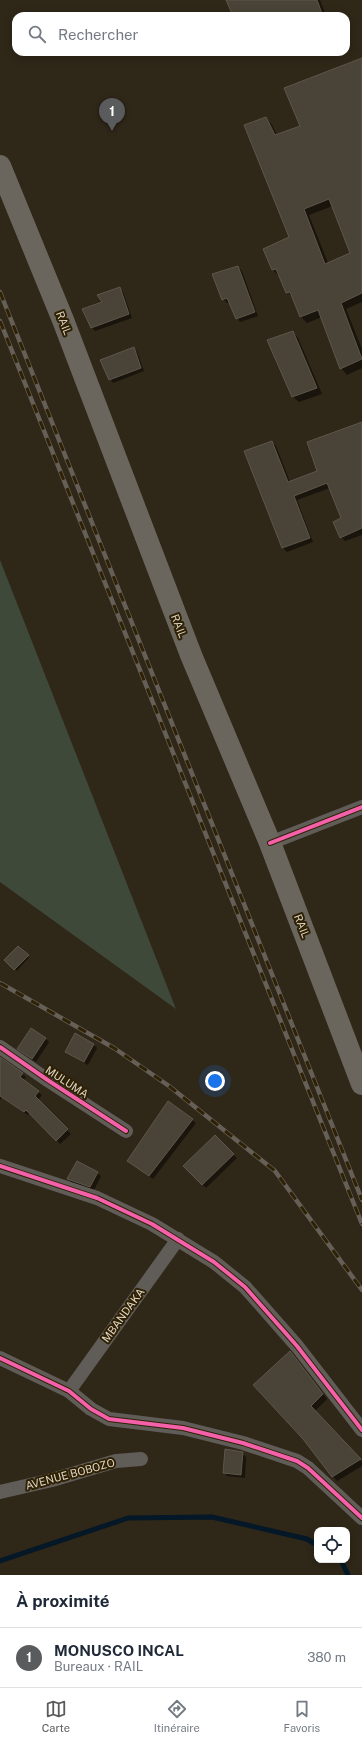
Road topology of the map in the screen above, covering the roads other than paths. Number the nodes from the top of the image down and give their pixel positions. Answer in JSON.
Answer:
{"nodes":[{"id":1,"x":0,"y":166,"type":"edge"},
{"id":2,"x":362,"y":806,"type":"edge"},
{"id":3,"x":270,"y":843,"type":"junction"},
{"id":4,"x":0,"y":1047,"type":"edge"},
{"id":5,"x":358,"y":1060,"type":"edge"},
{"id":6,"x":362,"y":1084,"type":"edge"},
{"id":7,"x":126,"y":1131,"type":"dead end"},
{"id":8,"x":0,"y":1166,"type":"edge"},
{"id":9,"x":178,"y":1239,"type":"junction"},
{"id":10,"x":0,"y":1358,"type":"edge"},
{"id":11,"x":69,"y":1391,"type":"junction"},
{"id":12,"x":362,"y":1430,"type":"edge"},
{"id":13,"x":141,"y":1459,"type":"dead end"},
{"id":14,"x":0,"y":1492,"type":"edge"},
{"id":15,"x":362,"y":1518,"type":"edge"}],
"edges":[{"from":1,"to":3,"type":"main road","name":"RAIL"},
{"from":2,"to":3,"type":"street"},
{"from":3,"to":5,"type":"main road","name":"RAIL"},
{"from":4,"to":7,"type":"street","name":"MULUMA"},
{"from":5,"to":6,"type":"main road","name":"RAIL"},
{"from":8,"to":9,"type":"street"},
{"from":9,"to":11,"type":"street","name":"MBANDAKA"},
{"from":9,"to":12,"type":"street"},
{"from":10,"to":11,"type":"street"},
{"from":11,"to":15,"type":"street"},
{"from":13,"to":14,"type":"street","name":"AVENUE BOBOZO"}]}
